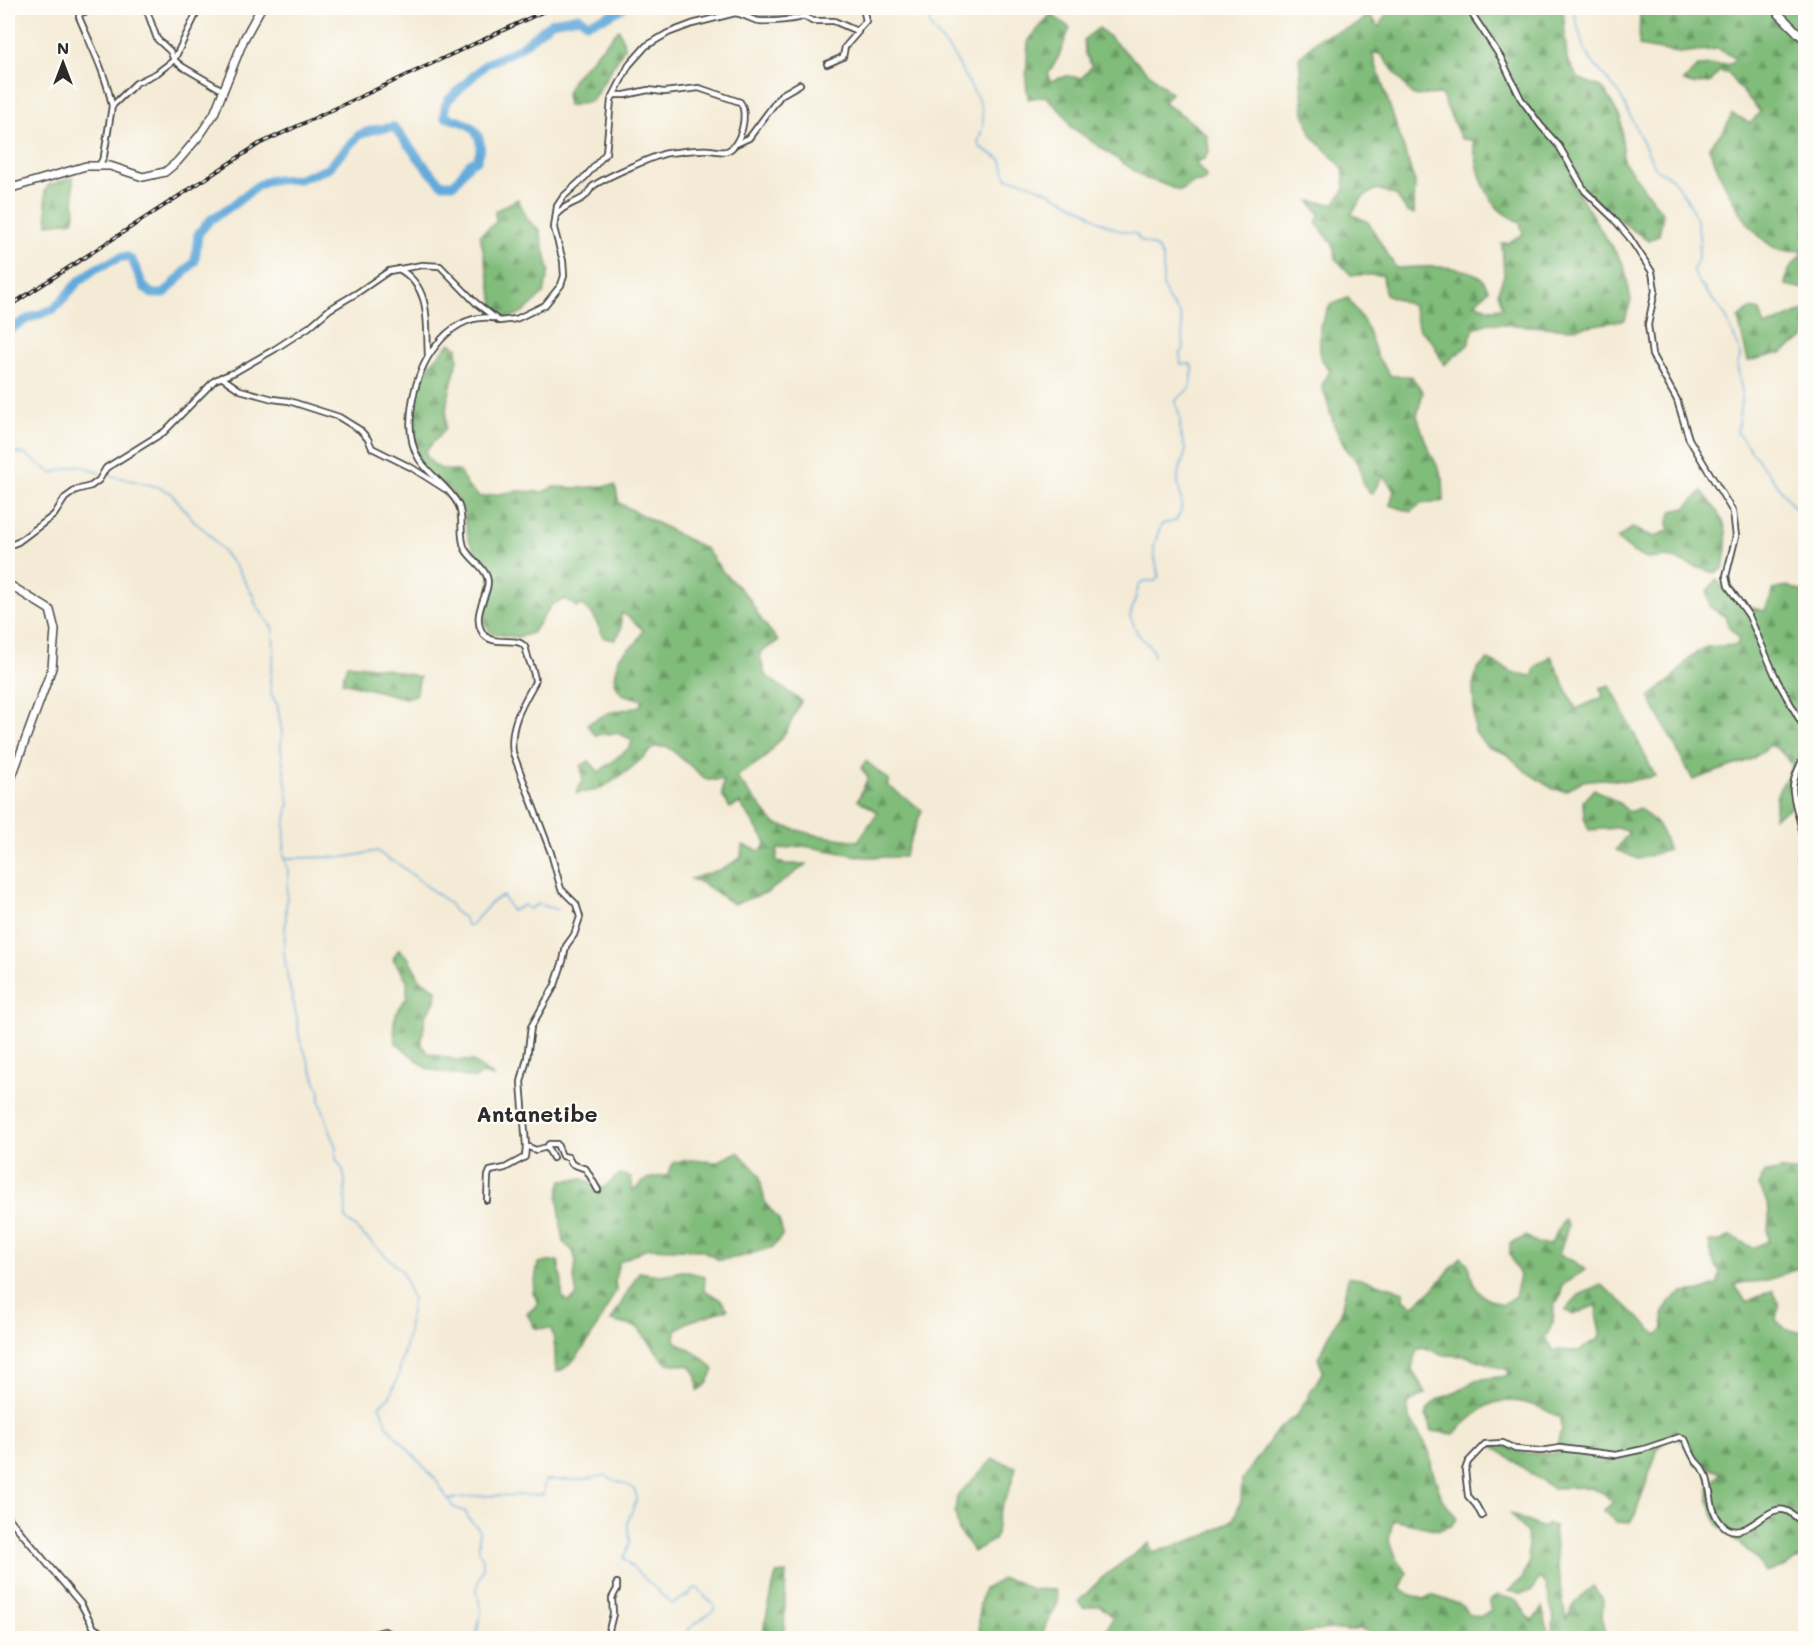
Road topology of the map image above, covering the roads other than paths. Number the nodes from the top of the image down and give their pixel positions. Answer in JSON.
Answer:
{"nodes":[{"id":1,"x":100,"y":8,"type":"edge"},
{"id":2,"x":146,"y":8,"type":"edge"},
{"id":3,"x":199,"y":8,"type":"edge"},
{"id":4,"x":261,"y":8,"type":"edge"},
{"id":5,"x":802,"y":8,"type":"edge"},
{"id":6,"x":863,"y":8,"type":"edge"},
{"id":7,"x":1468,"y":8,"type":"edge"},
{"id":8,"x":1773,"y":8,"type":"edge"},
{"id":9,"x":804,"y":16,"type":"junction"},
{"id":10,"x":860,"y":30,"type":"junction"},
{"id":11,"x":1806,"y":41,"type":"edge"},
{"id":12,"x":174,"y":60,"type":"junction"},
{"id":13,"x":827,"y":64,"type":"dead end"},
{"id":14,"x":800,"y":84,"type":"dead end"},
{"id":15,"x":224,"y":91,"type":"junction"},
{"id":16,"x":614,"y":95,"type":"junction"},
{"id":17,"x":112,"y":106,"type":"junction"},
{"id":18,"x":1806,"y":136,"type":"edge"},
{"id":19,"x":736,"y":144,"type":"junction"},
{"id":20,"x":1806,"y":163,"type":"edge"},
{"id":21,"x":99,"y":166,"type":"junction"},
{"id":22,"x":8,"y":189,"type":"edge"},
{"id":23,"x":555,"y":217,"type":"junction"},
{"id":24,"x":399,"y":269,"type":"junction"},
{"id":25,"x":493,"y":318,"type":"junction"},
{"id":26,"x":428,"y":356,"type":"junction"},
{"id":27,"x":221,"y":377,"type":"junction"},
{"id":28,"x":450,"y":492,"type":"junction"},
{"id":29,"x":8,"y":546,"type":"edge"},
{"id":30,"x":8,"y":584,"type":"edge"},
{"id":31,"x":1806,"y":735,"type":"edge"},
{"id":32,"x":1806,"y":749,"type":"edge"},
{"id":33,"x":8,"y":787,"type":"edge"},
{"id":34,"x":1806,"y":874,"type":"edge"},
{"id":35,"x":526,"y":1146,"type":"junction"},
{"id":36,"x":547,"y":1147,"type":"junction"},
{"id":37,"x":553,"y":1158,"type":"dead end"},
{"id":38,"x":598,"y":1190,"type":"dead end"},
{"id":39,"x":487,"y":1200,"type":"dead end"},
{"id":40,"x":1482,"y":1516,"type":"dead end"},
{"id":41,"x":8,"y":1517,"type":"edge"},
{"id":42,"x":1806,"y":1526,"type":"edge"},
{"id":43,"x":617,"y":1583,"type":"dead end"},
{"id":44,"x":111,"y":1638,"type":"edge"},
{"id":45,"x":359,"y":1638,"type":"edge"},
{"id":46,"x":393,"y":1638,"type":"edge"},
{"id":47,"x":607,"y":1638,"type":"edge"}],
"edges":[{"from":1,"to":17,"type":"street"},
{"from":2,"to":12,"type":"street"},
{"from":3,"to":12,"type":"street"},
{"from":4,"to":15,"type":"street"},
{"from":5,"to":9,"type":"street"},
{"from":6,"to":10,"type":"street"},
{"from":7,"to":31,"type":"street"},
{"from":8,"to":11,"type":"street"},
{"from":9,"to":10,"type":"street"},
{"from":9,"to":16,"type":"street"},
{"from":10,"to":13,"type":"street"},
{"from":12,"to":15,"type":"street"},
{"from":12,"to":17,"type":"street"},
{"from":14,"to":19,"type":"street"},
{"from":15,"to":21,"type":"street"},
{"from":16,"to":19,"type":"street"},
{"from":16,"to":23,"type":"street"},
{"from":17,"to":21,"type":"street"},
{"from":18,"to":20,"type":"street"},
{"from":19,"to":23,"type":"street"},
{"from":21,"to":22,"type":"street"},
{"from":23,"to":25,"type":"street"},
{"from":24,"to":25,"type":"street"},
{"from":24,"to":26,"type":"street"},
{"from":24,"to":27,"type":"street"},
{"from":25,"to":26,"type":"street"},
{"from":26,"to":28,"type":"street"},
{"from":27,"to":28,"type":"street"},
{"from":27,"to":29,"type":"street"},
{"from":28,"to":35,"type":"street"},
{"from":30,"to":33,"type":"street"},
{"from":32,"to":34,"type":"street"},
{"from":35,"to":36,"type":"street"},
{"from":35,"to":39,"type":"street"},
{"from":36,"to":37,"type":"street"},
{"from":36,"to":38,"type":"street"},
{"from":40,"to":42,"type":"street"},
{"from":41,"to":44,"type":"street"},
{"from":43,"to":47,"type":"street"},
{"from":45,"to":46,"type":"street"}]}
